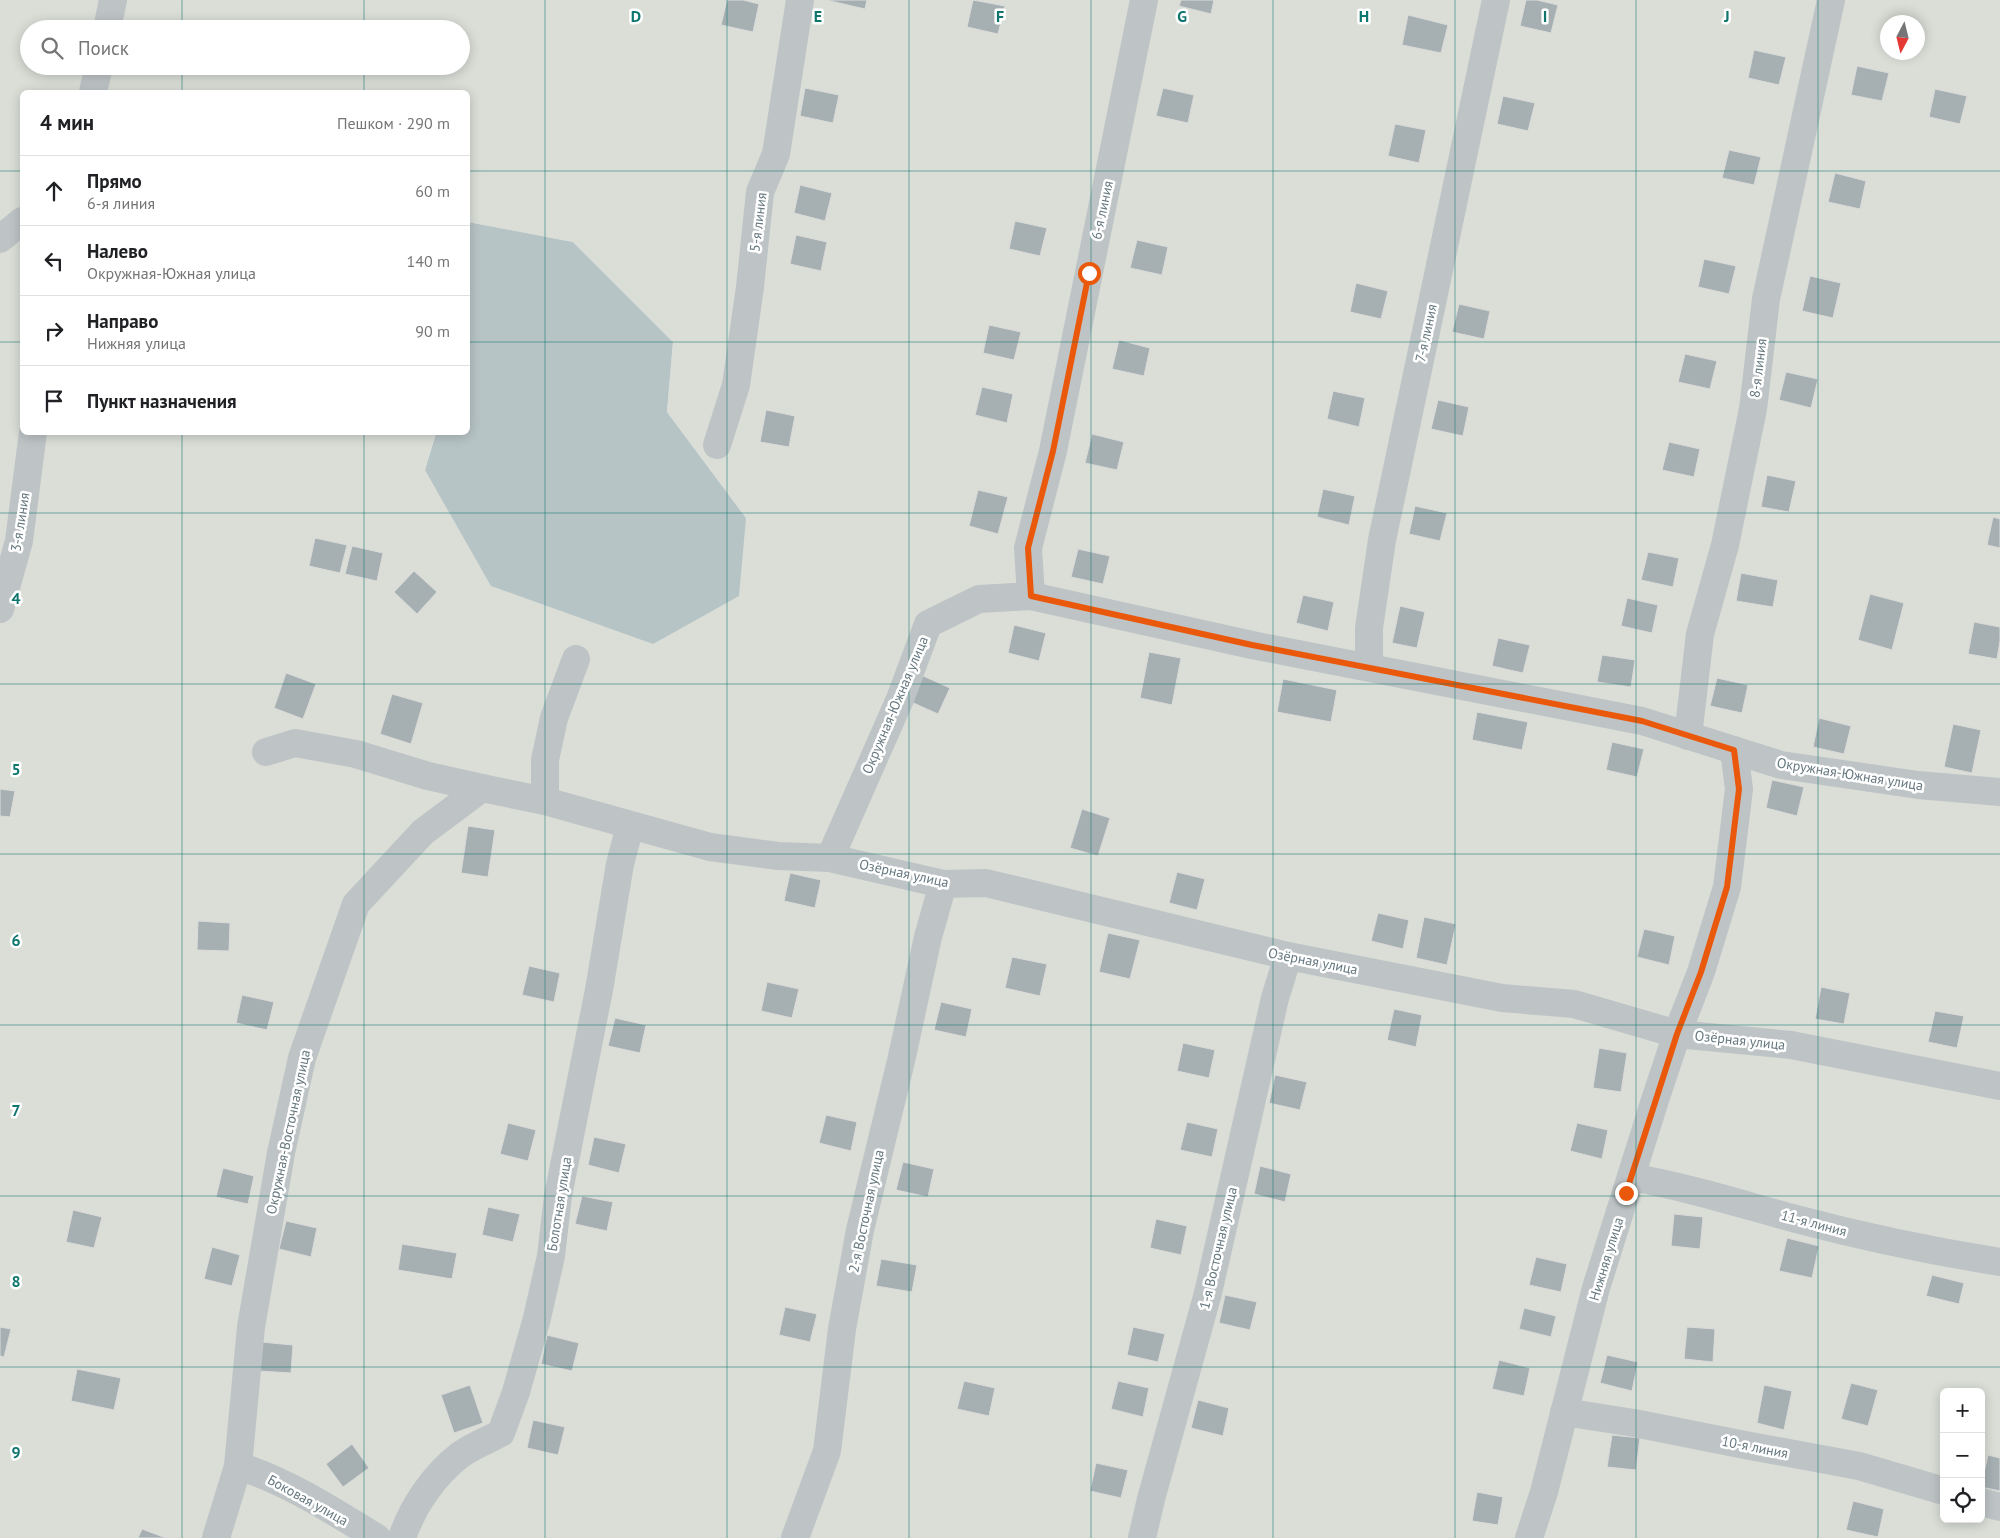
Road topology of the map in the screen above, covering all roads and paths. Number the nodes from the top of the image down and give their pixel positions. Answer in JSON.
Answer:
{"nodes":[{"id":1,"x":113,"y":0,"type":"edge"},
{"id":2,"x":800,"y":0,"type":"edge"},
{"id":3,"x":1144,"y":0,"type":"edge"},
{"id":4,"x":1496,"y":0,"type":"edge"},
{"id":5,"x":1831,"y":0,"type":"edge"},
{"id":6,"x":109,"y":20,"type":"edge"},
{"id":7,"x":97,"y":75,"type":"edge"},
{"id":8,"x":93,"y":90,"type":"edge"},
{"id":9,"x":20,"y":223,"type":"edge"},
{"id":10,"x":0,"y":239,"type":"edge"},
{"id":11,"x":33,"y":435,"type":"edge"},
{"id":12,"x":718,"y":446,"type":"dead end"},
{"id":13,"x":1031,"y":596,"type":"junction"},
{"id":14,"x":0,"y":609,"type":"edge"},
{"id":15,"x":576,"y":659,"type":"dead end"},
{"id":16,"x":1369,"y":667,"type":"junction"},
{"id":17,"x":1688,"y":736,"type":"junction"},
{"id":18,"x":1734,"y":750,"type":"junction"},
{"id":19,"x":266,"y":752,"type":"dead end"},
{"id":20,"x":482,"y":788,"type":"junction"},
{"id":21,"x":2000,"y":792,"type":"edge"},
{"id":22,"x":545,"y":800,"type":"junction"},
{"id":23,"x":630,"y":826,"type":"junction"},
{"id":24,"x":830,"y":858,"type":"junction"},
{"id":25,"x":944,"y":884,"type":"junction"},
{"id":26,"x":1288,"y":956,"type":"junction"},
{"id":27,"x":1677,"y":1034,"type":"junction"},
{"id":28,"x":2000,"y":1086,"type":"edge"},
{"id":29,"x":1630,"y":1177,"type":"junction"},
{"id":30,"x":2000,"y":1262,"type":"edge"},
{"id":31,"x":1564,"y":1412,"type":"junction"},
{"id":32,"x":238,"y":1466,"type":"junction"},
{"id":33,"x":1940,"y":1490,"type":"edge"},
{"id":34,"x":1985,"y":1503,"type":"edge"},
{"id":35,"x":2000,"y":1507,"type":"edge"},
{"id":36,"x":216,"y":1538,"type":"edge"},
{"id":37,"x":377,"y":1538,"type":"edge"},
{"id":38,"x":402,"y":1538,"type":"edge"},
{"id":39,"x":795,"y":1538,"type":"edge"},
{"id":40,"x":1142,"y":1538,"type":"edge"},
{"id":41,"x":1529,"y":1538,"type":"edge"}],
"edges":[{"from":1,"to":6,"type":"street"},
{"from":2,"to":12,"type":"street","name":"5-я линия"},
{"from":3,"to":13,"type":"street","name":"6-я линия"},
{"from":4,"to":16,"type":"street","name":"7-я линия"},
{"from":5,"to":17,"type":"street","name":"8-я линия"},
{"from":7,"to":8,"type":"street"},
{"from":9,"to":10,"type":"street"},
{"from":11,"to":14,"type":"street","name":"3-я линия"},
{"from":13,"to":16,"type":"street","name":"Окружная-Южная улица"},
{"from":13,"to":24,"type":"street","name":"Окружная-Южная улица"},
{"from":15,"to":22,"type":"street"},
{"from":16,"to":17,"type":"street","name":"Окружная-Южная улица"},
{"from":17,"to":18,"type":"street","name":"Окружная-Южная улица"},
{"from":18,"to":21,"type":"street","name":"Окружная-Южная улица"},
{"from":18,"to":27,"type":"street","name":"Нижняя улица"},
{"from":19,"to":20,"type":"street"},
{"from":20,"to":22,"type":"street"},
{"from":20,"to":32,"type":"street","name":"Окружная-Восточная улица"},
{"from":22,"to":23,"type":"street"},
{"from":23,"to":24,"type":"street","name":"Озёрная улица"},
{"from":23,"to":38,"type":"street","name":"Болотная улица"},
{"from":24,"to":25,"type":"street","name":"Озёрная улица"},
{"from":25,"to":26,"type":"street","name":"Озёрная улица"},
{"from":25,"to":39,"type":"street","name":"2-я Восточная улица"},
{"from":26,"to":27,"type":"street","name":"Озёрная улица"},
{"from":26,"to":40,"type":"street","name":"1-я Восточная улица"},
{"from":27,"to":28,"type":"street","name":"Озёрная улица"},
{"from":27,"to":29,"type":"street","name":"Нижняя улица"},
{"from":29,"to":30,"type":"street","name":"11-я линия"},
{"from":29,"to":31,"type":"street","name":"Нижняя улица"},
{"from":31,"to":33,"type":"street","name":"10-я линия"},
{"from":31,"to":41,"type":"street","name":"Нижняя улица"},
{"from":32,"to":36,"type":"street","name":"Окружная-Восточная улица"},
{"from":32,"to":37,"type":"street","name":"Боковая улица"},
{"from":34,"to":35,"type":"street"}]}
